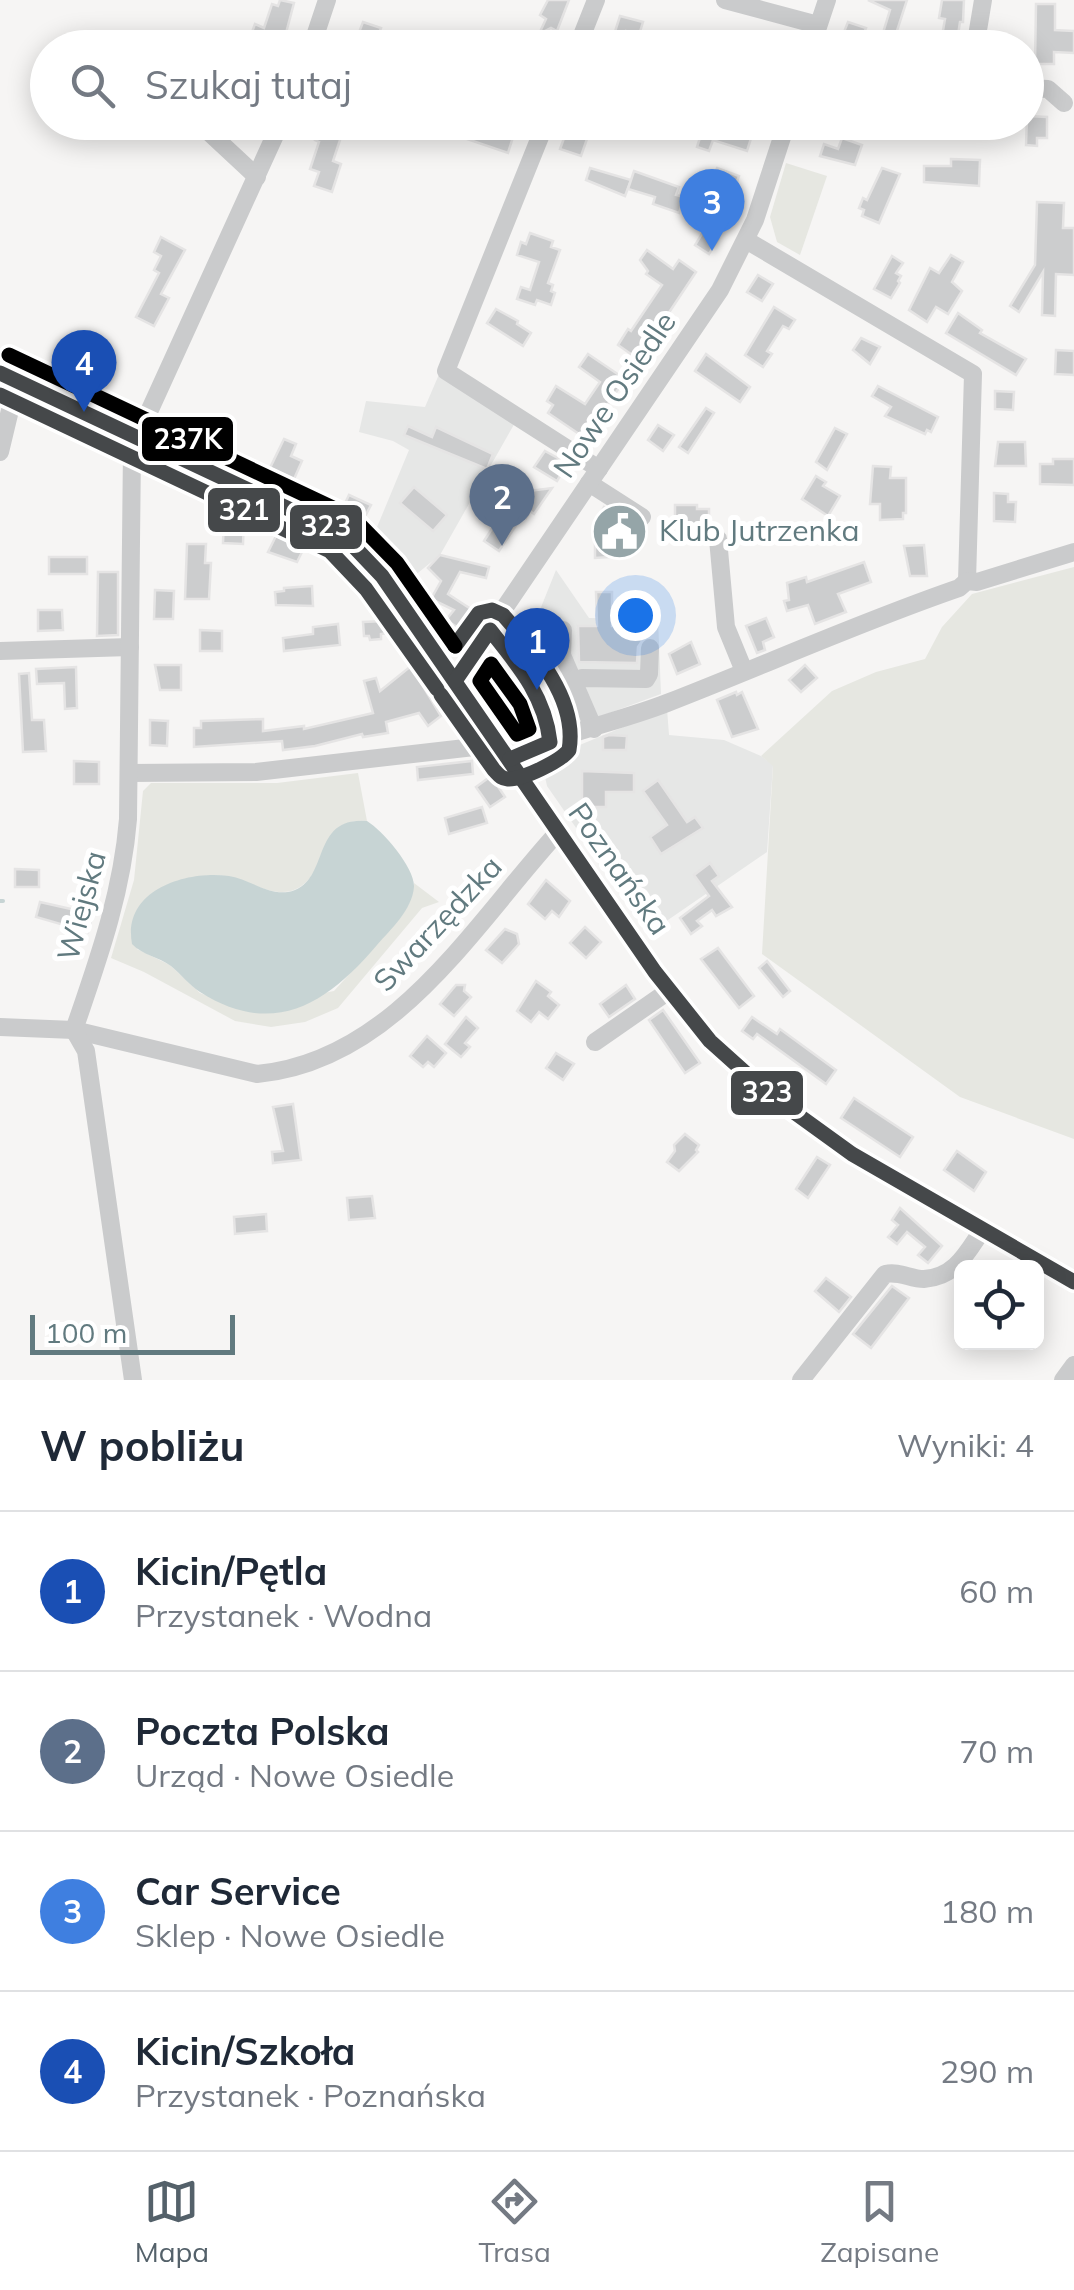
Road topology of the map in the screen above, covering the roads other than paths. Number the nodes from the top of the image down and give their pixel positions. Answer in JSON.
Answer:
{"nodes":[{"id":1,"x":326,"y":0,"type":"edge"},
{"id":2,"x":596,"y":0,"type":"edge"},
{"id":3,"x":724,"y":0,"type":"edge"},
{"id":4,"x":827,"y":0,"type":"edge"},
{"id":5,"x":983,"y":0,"type":"edge"},
{"id":6,"x":818,"y":25,"type":"junction"},
{"id":7,"x":316,"y":30,"type":"edge"},
{"id":8,"x":584,"y":30,"type":"edge"},
{"id":9,"x":816,"y":30,"type":"edge"},
{"id":10,"x":978,"y":30,"type":"edge"},
{"id":11,"x":1044,"y":89,"type":"edge"},
{"id":12,"x":1064,"y":104,"type":"dead end"},
{"id":13,"x":218,"y":140,"type":"edge"},
{"id":14,"x":273,"y":140,"type":"edge"},
{"id":15,"x":539,"y":140,"type":"edge"},
{"id":16,"x":781,"y":140,"type":"edge"},
{"id":17,"x":258,"y":177,"type":"junction"},
{"id":18,"x":746,"y":240,"type":"junction"},
{"id":19,"x":9,"y":377,"type":"edge"},
{"id":20,"x":136,"y":437,"type":"junction"},
{"id":21,"x":0,"y":452,"type":"edge"},
{"id":22,"x":594,"y":476,"type":"junction"},
{"id":23,"x":642,"y":516,"type":"dead end"},
{"id":24,"x":718,"y":540,"type":"dead end"},
{"id":25,"x":1074,"y":552,"type":"edge"},
{"id":26,"x":967,"y":581,"type":"junction"},
{"id":27,"x":490,"y":630,"type":"junction"},
{"id":28,"x":563,"y":630,"type":"dead end"},
{"id":29,"x":130,"y":647,"type":"junction"},
{"id":30,"x":650,"y":648,"type":"dead end"},
{"id":31,"x":0,"y":651,"type":"edge"},
{"id":32,"x":744,"y":671,"type":"junction"},
{"id":33,"x":455,"y":681,"type":"junction"},
{"id":34,"x":574,"y":682,"type":"junction"},
{"id":35,"x":594,"y":729,"type":"junction"},
{"id":36,"x":494,"y":738,"type":"junction"},
{"id":37,"x":550,"y":742,"type":"junction"},
{"id":38,"x":510,"y":760,"type":"junction"},
{"id":39,"x":129,"y":773,"type":"junction"},
{"id":40,"x":559,"y":832,"type":"junction"},
{"id":41,"x":670,"y":990,"type":"junction"},
{"id":42,"x":0,"y":1027,"type":"edge"},
{"id":43,"x":74,"y":1030,"type":"junction"},
{"id":44,"x":595,"y":1042,"type":"dead end"},
{"id":45,"x":982,"y":1229,"type":"junction"},
{"id":46,"x":1074,"y":1282,"type":"edge"},
{"id":47,"x":1074,"y":1364,"type":"edge"},
{"id":48,"x":134,"y":1380,"type":"edge"},
{"id":49,"x":801,"y":1380,"type":"edge"},
{"id":50,"x":1063,"y":1380,"type":"edge"}],
"edges":[{"from":1,"to":7,"type":"street"},
{"from":2,"to":8,"type":"street"},
{"from":3,"to":6,"type":"street"},
{"from":4,"to":6,"type":"street"},
{"from":5,"to":10,"type":"street"},
{"from":6,"to":9,"type":"street"},
{"from":11,"to":12,"type":"street"},
{"from":13,"to":17,"type":"street"},
{"from":14,"to":17,"type":"street"},
{"from":15,"to":22,"type":"street"},
{"from":16,"to":18,"type":"street","name":"Nowe Osiedle"},
{"from":17,"to":20,"type":"street"},
{"from":18,"to":22,"type":"street","name":"Nowe Osiedle"},
{"from":18,"to":26,"type":"street"},
{"from":19,"to":20,"type":"street","name":"Poznańska"},
{"from":19,"to":21,"type":"street"},
{"from":20,"to":29,"type":"street","name":"Wiejska"},
{"from":20,"to":33,"type":"street","name":"Poznańska"},
{"from":22,"to":23,"type":"street"},
{"from":22,"to":27,"type":"street","name":"Nowe Osiedle"},
{"from":24,"to":32,"type":"street"},
{"from":25,"to":26,"type":"street"},
{"from":26,"to":32,"type":"street"},
{"from":27,"to":33,"type":"street","name":"Nowe Osiedle"},
{"from":27,"to":37,"type":"street"},
{"from":28,"to":34,"type":"street"},
{"from":29,"to":31,"type":"street"},
{"from":29,"to":39,"type":"street","name":"Wiejska"},
{"from":30,"to":34,"type":"street"},
{"from":32,"to":35,"type":"street"},
{"from":33,"to":36,"type":"street","name":"Poznańska"},
{"from":34,"to":35,"type":"street"},
{"from":35,"to":37,"type":"street"},
{"from":36,"to":38,"type":"street","name":"Poznańska"},
{"from":36,"to":39,"type":"street"},
{"from":37,"to":38,"type":"street"},
{"from":38,"to":40,"type":"street","name":"Poznańska"},
{"from":39,"to":43,"type":"street","name":"Wiejska"},
{"from":40,"to":41,"type":"street","name":"Poznańska"},
{"from":40,"to":43,"type":"street","name":"Swarzędzka"},
{"from":41,"to":44,"type":"street"},
{"from":41,"to":45,"type":"street","name":"Poznańska"},
{"from":42,"to":43,"type":"street","name":"Swarzędzka"},
{"from":43,"to":48,"type":"street"},
{"from":45,"to":46,"type":"street","name":"Poznańska"},
{"from":45,"to":49,"type":"street"},
{"from":47,"to":50,"type":"street"}]}
